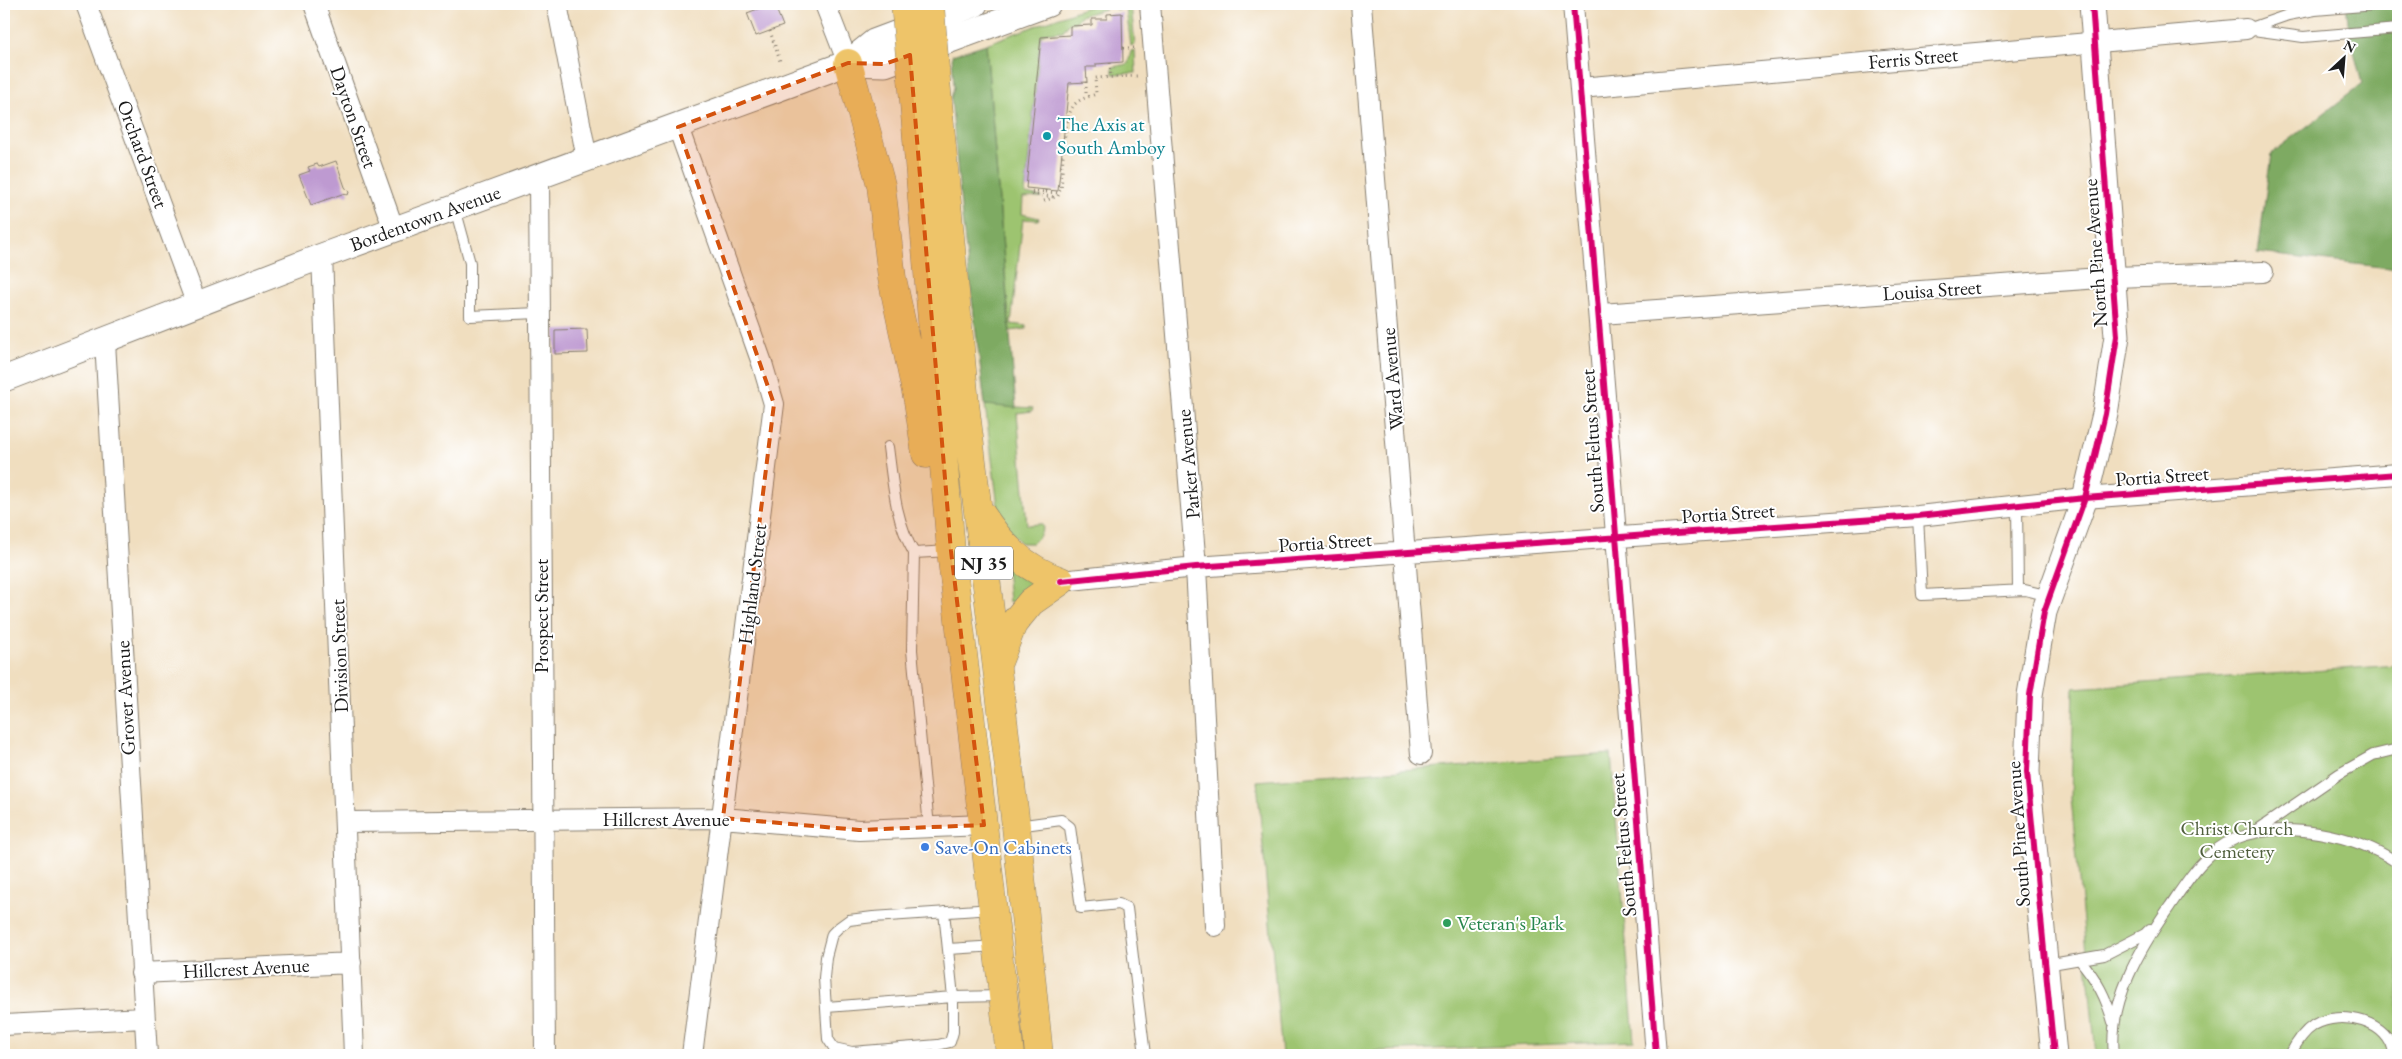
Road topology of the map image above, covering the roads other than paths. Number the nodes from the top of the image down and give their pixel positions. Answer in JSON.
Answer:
{"nodes":[{"id":1,"x":86,"y":4,"type":"edge"},
{"id":2,"x":314,"y":4,"type":"edge"},
{"id":3,"x":557,"y":4,"type":"edge"},
{"id":4,"x":825,"y":4,"type":"edge"},
{"id":5,"x":905,"y":4,"type":"edge"},
{"id":6,"x":930,"y":4,"type":"edge"},
{"id":7,"x":975,"y":4,"type":"edge"},
{"id":8,"x":1048,"y":4,"type":"edge"},
{"id":9,"x":1150,"y":4,"type":"edge"},
{"id":10,"x":1361,"y":4,"type":"edge"},
{"id":11,"x":1573,"y":4,"type":"edge"},
{"id":12,"x":2092,"y":4,"type":"edge"},
{"id":13,"x":2386,"y":4,"type":"edge"},
{"id":14,"x":1011,"y":10,"type":"edge"},
{"id":15,"x":2398,"y":29,"type":"edge"},
{"id":16,"x":2246,"y":30,"type":"junction"},
{"id":17,"x":2095,"y":42,"type":"junction"},
{"id":18,"x":848,"y":63,"type":"junction"},
{"id":19,"x":924,"y":74,"type":"junction"},
{"id":20,"x":1580,"y":88,"type":"junction"},
{"id":21,"x":678,"y":127,"type":"junction"},
{"id":22,"x":587,"y":159,"type":"junction"},
{"id":23,"x":539,"y":176,"type":"junction"},
{"id":24,"x":454,"y":207,"type":"junction"},
{"id":25,"x":394,"y":230,"type":"junction"},
{"id":26,"x":322,"y":256,"type":"junction"},
{"id":27,"x":2263,"y":272,"type":"dead end"},
{"id":28,"x":2114,"y":277,"type":"junction"},
{"id":29,"x":197,"y":305,"type":"junction"},
{"id":30,"x":539,"y":313,"type":"junction"},
{"id":31,"x":1600,"y":314,"type":"junction"},
{"id":32,"x":104,"y":342,"type":"junction"},
{"id":33,"x":4,"y":379,"type":"edge"},
{"id":34,"x":888,"y":447,"type":"dead end"},
{"id":35,"x":2398,"y":474,"type":"edge"},
{"id":36,"x":2085,"y":498,"type":"junction"},
{"id":37,"x":2017,"y":506,"type":"junction"},
{"id":38,"x":978,"y":508,"type":"junction"},
{"id":39,"x":1918,"y":516,"type":"junction"},
{"id":40,"x":1615,"y":537,"type":"junction"},
{"id":41,"x":951,"y":551,"type":"junction"},
{"id":42,"x":914,"y":553,"type":"junction"},
{"id":43,"x":1406,"y":553,"type":"junction"},
{"id":44,"x":1196,"y":567,"type":"junction"},
{"id":45,"x":1060,"y":580,"type":"junction"},
{"id":46,"x":2018,"y":590,"type":"junction"},
{"id":47,"x":2050,"y":596,"type":"junction"},
{"id":48,"x":996,"y":667,"type":"junction"},
{"id":49,"x":2398,"y":749,"type":"edge"},
{"id":50,"x":1421,"y":754,"type":"dead end"},
{"id":51,"x":723,"y":818,"type":"junction"},
{"id":52,"x":543,"y":820,"type":"junction"},
{"id":53,"x":347,"y":822,"type":"junction"},
{"id":54,"x":984,"y":825,"type":"junction"},
{"id":55,"x":1016,"y":826,"type":"junction"},
{"id":56,"x":929,"y":827,"type":"junction"},
{"id":57,"x":2253,"y":833,"type":"junction"},
{"id":58,"x":2398,"y":863,"type":"edge"},
{"id":59,"x":994,"y":909,"type":"junction"},
{"id":60,"x":944,"y":912,"type":"junction"},
{"id":61,"x":2159,"y":919,"type":"junction"},
{"id":62,"x":1215,"y":926,"type":"dead end"},
{"id":63,"x":998,"y":946,"type":"junction"},
{"id":64,"x":948,"y":949,"type":"junction"},
{"id":65,"x":2080,"y":960,"type":"junction"},
{"id":66,"x":351,"y":963,"type":"junction"},
{"id":67,"x":2045,"y":965,"type":"junction"},
{"id":68,"x":141,"y":973,"type":"junction"},
{"id":69,"x":1003,"y":996,"type":"junction"},
{"id":70,"x":953,"y":997,"type":"junction"},
{"id":71,"x":827,"y":1007,"type":"junction"},
{"id":72,"x":144,"y":1018,"type":"junction"},
{"id":73,"x":4,"y":1025,"type":"edge"},
{"id":74,"x":2114,"y":1025,"type":"junction"},
{"id":75,"x":146,"y":1055,"type":"edge"},
{"id":76,"x":354,"y":1055,"type":"edge"},
{"id":77,"x":545,"y":1055,"type":"edge"},
{"id":78,"x":692,"y":1055,"type":"edge"},
{"id":79,"x":1010,"y":1055,"type":"edge"},
{"id":80,"x":1039,"y":1055,"type":"edge"},
{"id":81,"x":1145,"y":1055,"type":"edge"},
{"id":82,"x":1656,"y":1055,"type":"edge"},
{"id":83,"x":2054,"y":1055,"type":"edge"},
{"id":84,"x":2114,"y":1055,"type":"edge"},
{"id":85,"x":2290,"y":1055,"type":"edge"},
{"id":86,"x":2394,"y":1055,"type":"edge"}],
"edges":[{"from":1,"to":29,"type":"street","name":"Orchard Street"},
{"from":2,"to":25,"type":"street","name":"Dayton Street"},
{"from":3,"to":22,"type":"street"},
{"from":4,"to":18,"type":"street"},
{"from":5,"to":19,"type":"highway","number":"NJ 35","bridge":true},
{"from":6,"to":19,"type":"highway","number":"NJ 35","bridge":true},
{"from":7,"to":18,"type":"street","name":"Bordentown Avenue"},
{"from":8,"to":14,"type":"street","name":"Bordentown Avenue"},
{"from":9,"to":44,"type":"street","name":"Parker Avenue"},
{"from":10,"to":43,"type":"street","name":"Ward Avenue"},
{"from":11,"to":20,"type":"street","name":"South Feltus Street"},
{"from":12,"to":17,"type":"street","name":"North Pine Avenue"},
{"from":13,"to":16,"type":"lane","name":"Ferris Street"},
{"from":14,"to":18,"type":"street","name":"Bordentown Avenue"},
{"from":15,"to":16,"type":"lane","name":"Ferris Street"},
{"from":16,"to":17,"type":"street","name":"Ferris Street"},
{"from":17,"to":20,"type":"street","name":"Ferris Street"},
{"from":17,"to":28,"type":"street","name":"North Pine Avenue"},
{"from":18,"to":21,"type":"street","name":"Bordentown Avenue"},
{"from":18,"to":41,"type":"highway"},
{"from":19,"to":38,"type":"highway","number":"NJ 35"},
{"from":19,"to":41,"type":"highway","number":"NJ 35"},
{"from":20,"to":31,"type":"street","name":"South Feltus Street"},
{"from":21,"to":22,"type":"street","name":"Bordentown Avenue"},
{"from":21,"to":51,"type":"street","name":"Highland Street"},
{"from":22,"to":23,"type":"street","name":"Bordentown Avenue"},
{"from":23,"to":24,"type":"street","name":"Bordentown Avenue"},
{"from":23,"to":30,"type":"street","name":"Prospect Street"},
{"from":24,"to":25,"type":"street","name":"Bordentown Avenue"},
{"from":24,"to":30,"type":"lane"},
{"from":25,"to":26,"type":"street","name":"Bordentown Avenue"},
{"from":26,"to":29,"type":"street","name":"Bordentown Avenue"},
{"from":26,"to":53,"type":"street","name":"Division Street"},
{"from":27,"to":28,"type":"street","name":"Louisa Street"},
{"from":28,"to":31,"type":"street","name":"Louisa Street"},
{"from":28,"to":36,"type":"street","name":"North Pine Avenue"},
{"from":29,"to":32,"type":"street","name":"Bordentown Avenue"},
{"from":30,"to":52,"type":"street","name":"Prospect Street"},
{"from":31,"to":40,"type":"street","name":"South Feltus Street"},
{"from":32,"to":33,"type":"street","name":"Bordentown Avenue"},
{"from":32,"to":68,"type":"street","name":"Grover Avenue"},
{"from":34,"to":42,"type":"lane"},
{"from":35,"to":36,"type":"street","name":"Portia Street"},
{"from":36,"to":37,"type":"street","name":"Portia Street"},
{"from":36,"to":47,"type":"street","name":"South Pine Avenue"},
{"from":37,"to":39,"type":"street","name":"Portia Street"},
{"from":37,"to":46,"type":"lane"},
{"from":38,"to":45,"type":"highway"},
{"from":38,"to":48,"type":"highway","number":"NJ 35"},
{"from":39,"to":40,"type":"street","name":"Portia Street"},
{"from":39,"to":46,"type":"lane"},
{"from":40,"to":43,"type":"street","name":"Portia Street"},
{"from":40,"to":82,"type":"street","name":"South Feltus Street"},
{"from":41,"to":42,"type":"lane"},
{"from":41,"to":54,"type":"highway","number":"NJ 35"},
{"from":42,"to":56,"type":"lane"},
{"from":43,"to":44,"type":"street","name":"Portia Street"},
{"from":43,"to":50,"type":"street","name":"Ward Avenue"},
{"from":44,"to":45,"type":"street","name":"Portia Street"},
{"from":44,"to":62,"type":"street","name":"Parker Avenue"},
{"from":45,"to":48,"type":"highway"},
{"from":46,"to":47,"type":"lane"},
{"from":47,"to":67,"type":"street","name":"South Pine Avenue"},
{"from":48,"to":55,"type":"highway","number":"NJ 35"},
{"from":49,"to":57,"type":"lane"},
{"from":51,"to":52,"type":"street","name":"Hillcrest Avenue"},
{"from":51,"to":56,"type":"street","name":"Hillcrest Avenue"},
{"from":51,"to":78,"type":"street","name":"Highland Street"},
{"from":52,"to":53,"type":"street","name":"Hillcrest Avenue"},
{"from":52,"to":77,"type":"street","name":"Prospect Street"},
{"from":53,"to":66,"type":"street","name":"Division Street"},
{"from":54,"to":56,"type":"street","name":"Hillcrest Avenue"},
{"from":54,"to":59,"type":"highway","number":"NJ 35"},
{"from":55,"to":80,"type":"highway","number":"NJ 35"},
{"from":55,"to":81,"type":"lane"},
{"from":57,"to":58,"type":"lane"},
{"from":57,"to":61,"type":"lane"},
{"from":59,"to":60,"type":"lane"},
{"from":59,"to":63,"type":"highway","number":"NJ 35"},
{"from":60,"to":64,"type":"lane"},
{"from":60,"to":71,"type":"lane"},
{"from":61,"to":65,"type":"lane"},
{"from":61,"to":74,"type":"lane"},
{"from":63,"to":64,"type":"lane"},
{"from":63,"to":69,"type":"highway","number":"NJ 35"},
{"from":64,"to":70,"type":"lane"},
{"from":65,"to":67,"type":"lane"},
{"from":65,"to":74,"type":"lane"},
{"from":66,"to":68,"type":"street","name":"Hillcrest Avenue"},
{"from":66,"to":76,"type":"street","name":"Division Street"},
{"from":67,"to":83,"type":"street","name":"South Pine Avenue"},
{"from":68,"to":72,"type":"street","name":"Grover Avenue"},
{"from":69,"to":70,"type":"lane"},
{"from":69,"to":79,"type":"highway","number":"NJ 35"},
{"from":70,"to":71,"type":"lane"},
{"from":70,"to":71,"type":"lane"},
{"from":72,"to":73,"type":"street"},
{"from":72,"to":75,"type":"street","name":"Grover Avenue"},
{"from":74,"to":84,"type":"lane"},
{"from":85,"to":86,"type":"lane"}]}
